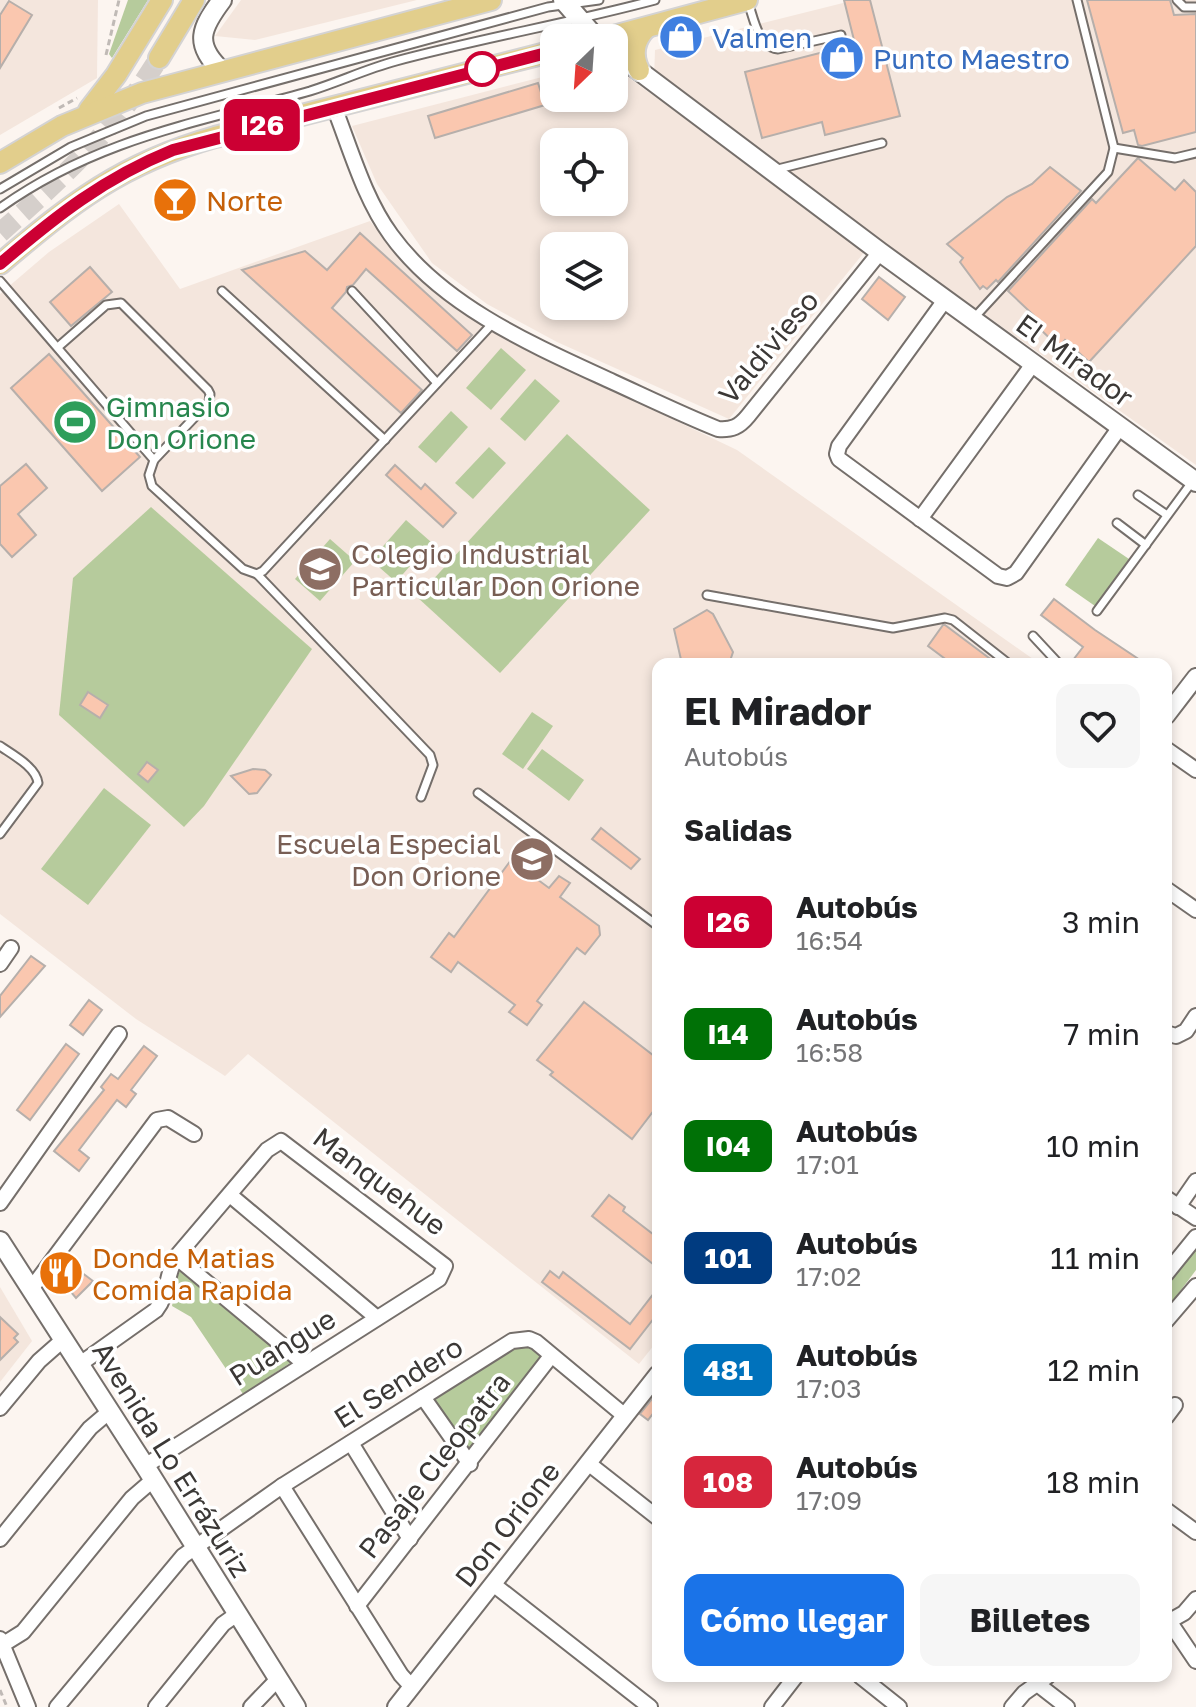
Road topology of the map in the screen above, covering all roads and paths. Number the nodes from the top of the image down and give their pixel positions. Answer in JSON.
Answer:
{"nodes":[{"id":1,"x":119,"y":0,"type":"edge"},
{"id":2,"x":162,"y":0,"type":"edge"},
{"id":3,"x":194,"y":0,"type":"edge"},
{"id":4,"x":222,"y":0,"type":"edge"},
{"id":5,"x":491,"y":0,"type":"edge"},
{"id":6,"x":599,"y":0,"type":"edge"},
{"id":7,"x":655,"y":0,"type":"edge"},
{"id":8,"x":1077,"y":0,"type":"edge"},
{"id":9,"x":1177,"y":0,"type":"edge"},
{"id":10,"x":740,"y":1,"type":"edge"},
{"id":11,"x":564,"y":2,"type":"edge"},
{"id":12,"x":1196,"y":7,"type":"edge"},
{"id":13,"x":578,"y":20,"type":"junction"},
{"id":14,"x":582,"y":24,"type":"edge"},
{"id":15,"x":646,"y":28,"type":"junction"},
{"id":16,"x":628,"y":32,"type":"edge"},
{"id":17,"x":841,"y":35,"type":"dead end"},
{"id":18,"x":540,"y":55,"type":"edge"},
{"id":19,"x":159,"y":58,"type":"tunnel mouth"},
{"id":20,"x":628,"y":62,"type":"edge"},
{"id":21,"x":639,"y":70,"type":"junction"},
{"id":22,"x":222,"y":71,"type":"junction"},
{"id":23,"x":116,"y":75,"type":"junction"},
{"id":24,"x":334,"y":107,"type":"junction"},
{"id":25,"x":85,"y":115,"type":"junction"},
{"id":26,"x":882,"y":143,"type":"dead end"},
{"id":27,"x":1114,"y":148,"type":"junction"},
{"id":28,"x":1196,"y":153,"type":"edge"},
{"id":29,"x":0,"y":163,"type":"edge"},
{"id":30,"x":772,"y":171,"type":"junction"},
{"id":31,"x":0,"y":189,"type":"edge"},
{"id":32,"x":0,"y":208,"type":"edge"},
{"id":33,"x":880,"y":252,"type":"junction"},
{"id":34,"x":0,"y":264,"type":"edge"},
{"id":35,"x":0,"y":281,"type":"edge"},
{"id":36,"x":222,"y":291,"type":"dead end"},
{"id":37,"x":352,"y":291,"type":"dead end"},
{"id":38,"x":945,"y":300,"type":"junction"},
{"id":39,"x":973,"y":320,"type":"junction"},
{"id":40,"x":494,"y":321,"type":"junction"},
{"id":41,"x":58,"y":347,"type":"junction"},
{"id":42,"x":1033,"y":364,"type":"junction"},
{"id":43,"x":437,"y":383,"type":"junction"},
{"id":44,"x":1120,"y":427,"type":"junction"},
{"id":45,"x":385,"y":440,"type":"junction"},
{"id":46,"x":154,"y":460,"type":"junction"},
{"id":47,"x":1195,"y":481,"type":"edge"},
{"id":48,"x":1138,"y":495,"type":"dead end"},
{"id":49,"x":1167,"y":515,"type":"junction"},
{"id":50,"x":920,"y":519,"type":"junction"},
{"id":51,"x":1117,"y":523,"type":"dead end"},
{"id":52,"x":1146,"y":545,"type":"junction"},
{"id":53,"x":257,"y":574,"type":"junction"},
{"id":54,"x":707,"y":595,"type":"dead end"},
{"id":55,"x":1097,"y":611,"type":"dead end"},
{"id":56,"x":1033,"y":636,"type":"dead end"},
{"id":57,"x":1001,"y":658,"type":"edge"},
{"id":58,"x":1053,"y":658,"type":"edge"},
{"id":59,"x":1196,"y":677,"type":"edge"},
{"id":60,"x":1172,"y":708,"type":"edge"},
{"id":61,"x":0,"y":746,"type":"edge"},
{"id":62,"x":1172,"y":753,"type":"edge"},
{"id":63,"x":1196,"y":770,"type":"edge"},
{"id":64,"x":478,"y":793,"type":"dead end"},
{"id":65,"x":421,"y":797,"type":"dead end"},
{"id":66,"x":0,"y":834,"type":"edge"},
{"id":67,"x":1172,"y":893,"type":"edge"},
{"id":68,"x":1196,"y":910,"type":"edge"},
{"id":69,"x":652,"y":922,"type":"edge"},
{"id":70,"x":11,"y":948,"type":"dead end"},
{"id":71,"x":0,"y":964,"type":"edge"},
{"id":72,"x":1196,"y":1016,"type":"edge"},
{"id":73,"x":119,"y":1034,"type":"dead end"},
{"id":74,"x":1172,"y":1034,"type":"edge"},
{"id":75,"x":194,"y":1134,"type":"dead end"},
{"id":76,"x":1196,"y":1181,"type":"edge"},
{"id":77,"x":230,"y":1195,"type":"junction"},
{"id":78,"x":1172,"y":1202,"type":"edge"},
{"id":79,"x":0,"y":1203,"type":"edge"},
{"id":80,"x":1196,"y":1218,"type":"edge"},
{"id":81,"x":1196,"y":1237,"type":"edge"},
{"id":82,"x":0,"y":1241,"type":"edge"},
{"id":83,"x":176,"y":1257,"type":"junction"},
{"id":84,"x":1172,"y":1267,"type":"edge"},
{"id":85,"x":444,"y":1271,"type":"joint"},
{"id":86,"x":1196,"y":1286,"type":"edge"},
{"id":87,"x":31,"y":1289,"type":"junction"},
{"id":88,"x":1172,"y":1314,"type":"edge"},
{"id":89,"x":377,"y":1318,"type":"junction"},
{"id":90,"x":64,"y":1339,"type":"junction"},
{"id":91,"x":551,"y":1356,"type":"junction"},
{"id":92,"x":80,"y":1364,"type":"junction"},
{"id":93,"x":305,"y":1364,"type":"junction"},
{"id":94,"x":652,"y":1382,"type":"edge"},
{"id":95,"x":423,"y":1397,"type":"junction"},
{"id":96,"x":0,"y":1408,"type":"edge"},
{"id":97,"x":110,"y":1411,"type":"junction"},
{"id":98,"x":625,"y":1416,"type":"junction"},
{"id":99,"x":351,"y":1443,"type":"junction"},
{"id":100,"x":588,"y":1463,"type":"junction"},
{"id":101,"x":470,"y":1464,"type":"junction"},
{"id":102,"x":150,"y":1472,"type":"junction"},
{"id":103,"x":282,"y":1486,"type":"junction"},
{"id":104,"x":652,"y":1513,"type":"edge"},
{"id":105,"x":1172,"y":1514,"type":"edge"},
{"id":106,"x":1196,"y":1532,"type":"edge"},
{"id":107,"x":0,"y":1539,"type":"edge"},
{"id":108,"x":410,"y":1539,"type":"junction"},
{"id":109,"x":196,"y":1546,"type":"junction"},
{"id":110,"x":493,"y":1584,"type":"junction"},
{"id":111,"x":1196,"y":1599,"type":"edge"},
{"id":112,"x":357,"y":1606,"type":"junction"},
{"id":113,"x":237,"y":1614,"type":"junction"},
{"id":114,"x":1172,"y":1620,"type":"edge"},
{"id":115,"x":1172,"y":1628,"type":"edge"},
{"id":116,"x":1,"y":1642,"type":"edge"},
{"id":117,"x":1196,"y":1661,"type":"edge"},
{"id":118,"x":278,"y":1679,"type":"junction"},
{"id":119,"x":791,"y":1682,"type":"edge"},
{"id":120,"x":868,"y":1682,"type":"edge"},
{"id":121,"x":1040,"y":1682,"type":"edge"},
{"id":122,"x":1044,"y":1682,"type":"edge"},
{"id":123,"x":412,"y":1687,"type":"junction"},
{"id":124,"x":0,"y":1690,"type":"edge"},
{"id":125,"x":400,"y":1705,"type":"edge"},
{"id":126,"x":7,"y":1707,"type":"edge"},
{"id":127,"x":28,"y":1707,"type":"edge"},
{"id":128,"x":57,"y":1707,"type":"edge"},
{"id":129,"x":156,"y":1707,"type":"edge"},
{"id":130,"x":251,"y":1707,"type":"edge"},
{"id":131,"x":296,"y":1707,"type":"edge"},
{"id":132,"x":650,"y":1707,"type":"edge"},
{"id":133,"x":772,"y":1707,"type":"edge"},
{"id":134,"x":899,"y":1707,"type":"edge"},
{"id":135,"x":1012,"y":1707,"type":"edge"},
{"id":136,"x":1067,"y":1707,"type":"edge"}],
"edges":[{"from":1,"to":23,"type":"path"},
{"from":2,"to":23,"type":"main road"},
{"from":3,"to":19,"type":"main road"},
{"from":4,"to":22,"type":"main road"},
{"from":5,"to":22,"type":"main road"},
{"from":6,"to":11,"type":"lane"},
{"from":7,"to":13,"type":"lane"},
{"from":8,"to":27,"type":"lane"},
{"from":9,"to":12,"type":"lane"},
{"from":10,"to":15,"type":"main road"},
{"from":10,"to":17,"type":"lane"},
{"from":11,"to":13,"type":"main road"},
{"from":11,"to":31,"type":"lane"},
{"from":13,"to":14,"type":"main road"},
{"from":13,"to":32,"type":"lane"},
{"from":15,"to":16,"type":"main road"},
{"from":15,"to":21,"type":"main road"},
{"from":18,"to":24,"type":"main road"},
{"from":20,"to":21,"type":"main road","name":"El Mirador"},
{"from":21,"to":30,"type":"main road","name":"El Mirador"},
{"from":22,"to":25,"type":"main road"},
{"from":23,"to":25,"type":"main road"},
{"from":24,"to":34,"type":"main road"},
{"from":24,"to":40,"type":"street","name":"Valdivieso"},
{"from":25,"to":29,"type":"main road"},
{"from":26,"to":30,"type":"lane"},
{"from":27,"to":28,"type":"lane"},
{"from":27,"to":39,"type":"lane"},
{"from":30,"to":33,"type":"main road","name":"El Mirador"},
{"from":33,"to":38,"type":"main road","name":"El Mirador"},
{"from":33,"to":40,"type":"street","name":"Valdivieso"},
{"from":35,"to":41,"type":"lane"},
{"from":36,"to":45,"type":"lane"},
{"from":37,"to":43,"type":"lane"},
{"from":38,"to":39,"type":"main road","name":"El Mirador"},
{"from":38,"to":50,"type":"street"},
{"from":39,"to":42,"type":"main road","name":"El Mirador"},
{"from":40,"to":43,"type":"lane"},
{"from":41,"to":46,"type":"lane"},
{"from":41,"to":46,"type":"lane"},
{"from":42,"to":44,"type":"main road","name":"El Mirador"},
{"from":42,"to":50,"type":"street"},
{"from":43,"to":45,"type":"lane"},
{"from":44,"to":47,"type":"main road","name":"El Mirador"},
{"from":44,"to":50,"type":"street"},
{"from":45,"to":53,"type":"lane"},
{"from":46,"to":53,"type":"lane"},
{"from":47,"to":49,"type":"lane"},
{"from":48,"to":49,"type":"lane"},
{"from":49,"to":52,"type":"lane"},
{"from":51,"to":52,"type":"lane"},
{"from":52,"to":55,"type":"lane"},
{"from":53,"to":65,"type":"lane"},
{"from":54,"to":57,"type":"lane"},
{"from":56,"to":58,"type":"lane"},
{"from":59,"to":60,"type":"street"},
{"from":61,"to":66,"type":"lane"},
{"from":62,"to":63,"type":"street"},
{"from":64,"to":69,"type":"lane"},
{"from":67,"to":68,"type":"street"},
{"from":70,"to":71,"type":"street"},
{"from":72,"to":74,"type":"street"},
{"from":73,"to":79,"type":"street"},
{"from":75,"to":87,"type":"street"},
{"from":76,"to":78,"type":"street"},
{"from":77,"to":83,"type":"street"},
{"from":77,"to":85,"type":"street","name":"Manquehue"},
{"from":77,"to":89,"type":"street"},
{"from":78,"to":80,"type":"street"},
{"from":81,"to":84,"type":"street"},
{"from":82,"to":87,"type":"main road","name":"Avenida Lo Errázuriz"},
{"from":83,"to":92,"type":"street"},
{"from":83,"to":93,"type":"street"},
{"from":85,"to":89,"type":"street","name":"Puangue"},
{"from":86,"to":88,"type":"street"},
{"from":87,"to":90,"type":"main road","name":"Avenida Lo Errázuriz"},
{"from":89,"to":93,"type":"street","name":"Puangue"},
{"from":90,"to":92,"type":"main road","name":"Avenida Lo Errázuriz"},
{"from":90,"to":96,"type":"street"},
{"from":91,"to":95,"type":"street","name":"El Sendero"},
{"from":91,"to":98,"type":"street","name":"El Sendero"},
{"from":91,"to":101,"type":"street","name":"Pasaje Cleopatra"},
{"from":92,"to":97,"type":"main road","name":"Avenida Lo Errázuriz"},
{"from":93,"to":102,"type":"street","name":"Puangue"},
{"from":94,"to":98,"type":"street","name":"Don Orione"},
{"from":95,"to":99,"type":"street","name":"El Sendero"},
{"from":95,"to":101,"type":"street"},
{"from":97,"to":102,"type":"main road","name":"Avenida Lo Errázuriz"},
{"from":97,"to":107,"type":"street"},
{"from":98,"to":100,"type":"street","name":"Don Orione"},
{"from":99,"to":103,"type":"street","name":"El Sendero"},
{"from":99,"to":108,"type":"street"},
{"from":100,"to":104,"type":"street"},
{"from":100,"to":110,"type":"street","name":"Don Orione"},
{"from":101,"to":108,"type":"street","name":"Pasaje Cleopatra"},
{"from":102,"to":109,"type":"main road","name":"Avenida Lo Errázuriz"},
{"from":102,"to":116,"type":"street","name":"Puangue"},
{"from":103,"to":109,"type":"street","name":"El Sendero"},
{"from":103,"to":112,"type":"street"},
{"from":105,"to":106,"type":"street"},
{"from":108,"to":112,"type":"street","name":"Pasaje Cleopatra"},
{"from":109,"to":113,"type":"main road","name":"Avenida Lo Errázuriz"},
{"from":109,"to":128,"type":"street","name":"El Sendero"},
{"from":110,"to":123,"type":"street","name":"Don Orione"},
{"from":110,"to":132,"type":"street"},
{"from":111,"to":114,"type":"street"},
{"from":112,"to":123,"type":"street"},
{"from":113,"to":118,"type":"main road","name":"Avenida Lo Errázuriz"},
{"from":113,"to":129,"type":"street"},
{"from":115,"to":117,"type":"street"},
{"from":116,"to":127,"type":"street"},
{"from":118,"to":130,"type":"street"},
{"from":118,"to":131,"type":"main road","name":"Avenida Lo Errázuriz"},
{"from":119,"to":133,"type":"street"},
{"from":120,"to":134,"type":"street"},
{"from":121,"to":135,"type":"street"},
{"from":122,"to":136,"type":"street"},
{"from":123,"to":125,"type":"street","name":"Don Orione"},
{"from":124,"to":126,"type":"path"}]}
